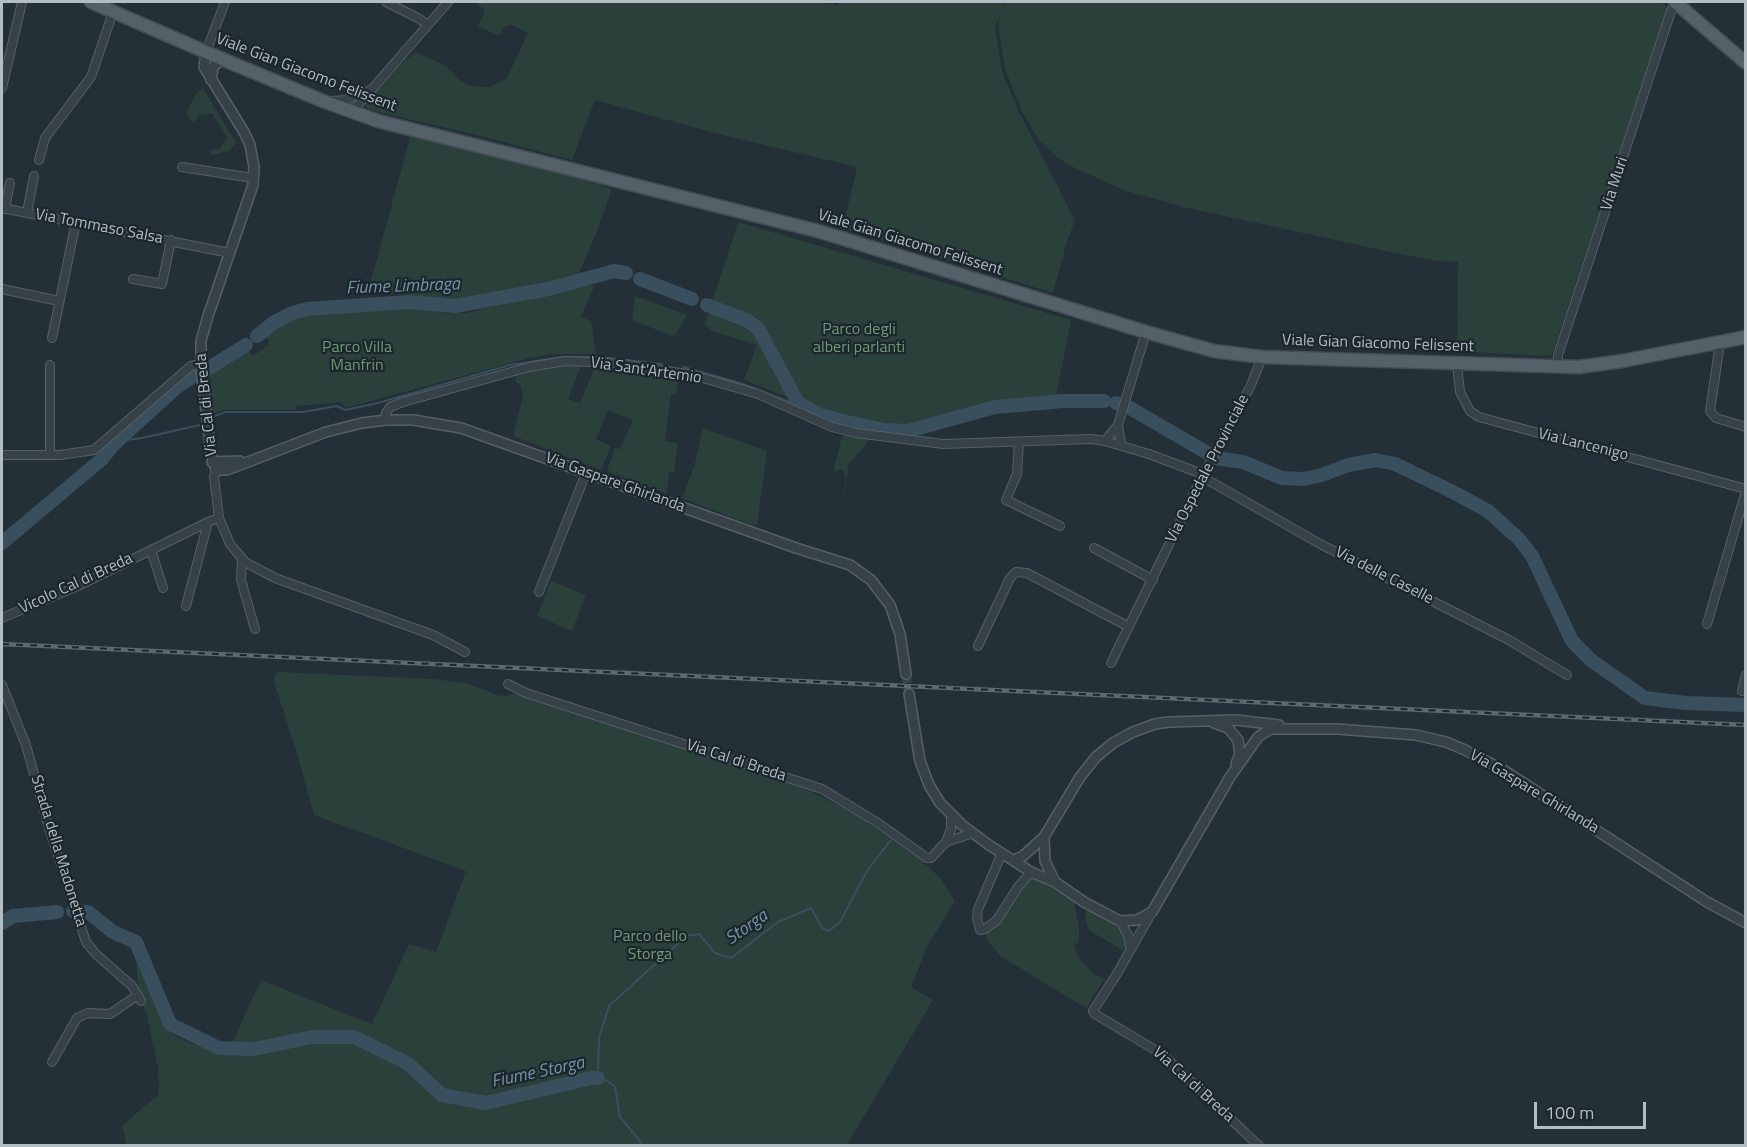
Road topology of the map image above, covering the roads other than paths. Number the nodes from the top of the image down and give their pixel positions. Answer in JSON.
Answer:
{"nodes":[{"id":1,"x":22,"y":2,"type":"edge"},
{"id":2,"x":91,"y":2,"type":"edge"},
{"id":3,"x":225,"y":2,"type":"edge"},
{"id":4,"x":386,"y":2,"type":"edge"},
{"id":5,"x":448,"y":2,"type":"edge"},
{"id":6,"x":1675,"y":2,"type":"edge"},
{"id":7,"x":112,"y":12,"type":"junction"},
{"id":8,"x":428,"y":25,"type":"junction"},
{"id":9,"x":206,"y":52,"type":"junction"},
{"id":10,"x":222,"y":59,"type":"junction"},
{"id":11,"x":1746,"y":63,"type":"edge"},
{"id":12,"x":212,"y":80,"type":"junction"},
{"id":13,"x":2,"y":88,"type":"edge"},
{"id":14,"x":372,"y":88,"type":"junction"},
{"id":15,"x":323,"y":101,"type":"junction"},
{"id":16,"x":352,"y":112,"type":"junction"},
{"id":17,"x":39,"y":160,"type":"dead end"},
{"id":18,"x":182,"y":167,"type":"dead end"},
{"id":19,"x":34,"y":176,"type":"dead end"},
{"id":20,"x":254,"y":178,"type":"junction"},
{"id":21,"x":10,"y":183,"type":"dead end"},
{"id":22,"x":3,"y":209,"type":"edge"},
{"id":23,"x":27,"y":213,"type":"junction"},
{"id":24,"x":76,"y":222,"type":"junction"},
{"id":25,"x":171,"y":240,"type":"junction"},
{"id":26,"x":230,"y":253,"type":"junction"},
{"id":27,"x":133,"y":279,"type":"dead end"},
{"id":28,"x":2,"y":289,"type":"edge"},
{"id":29,"x":59,"y":301,"type":"junction"},
{"id":30,"x":1146,"y":332,"type":"junction"},
{"id":31,"x":1746,"y":337,"type":"edge"},
{"id":32,"x":52,"y":338,"type":"dead end"},
{"id":33,"x":1720,"y":343,"type":"junction"},
{"id":34,"x":1262,"y":357,"type":"junction"},
{"id":35,"x":50,"y":364,"type":"dead end"},
{"id":36,"x":200,"y":364,"type":"junction"},
{"id":37,"x":1457,"y":364,"type":"junction"},
{"id":38,"x":1558,"y":367,"type":"junction"},
{"id":39,"x":386,"y":417,"type":"junction"},
{"id":40,"x":1118,"y":425,"type":"junction"},
{"id":41,"x":1746,"y":427,"type":"edge"},
{"id":42,"x":1105,"y":441,"type":"junction"},
{"id":43,"x":1019,"y":442,"type":"junction"},
{"id":44,"x":1121,"y":444,"type":"junction"},
{"id":45,"x":50,"y":455,"type":"junction"},
{"id":46,"x":2,"y":456,"type":"edge"},
{"id":47,"x":214,"y":466,"type":"junction"},
{"id":48,"x":586,"y":473,"type":"junction"},
{"id":49,"x":1203,"y":475,"type":"junction"},
{"id":50,"x":1746,"y":490,"type":"edge"},
{"id":51,"x":219,"y":518,"type":"junction"},
{"id":52,"x":208,"y":522,"type":"junction"},
{"id":53,"x":1060,"y":526,"type":"dead end"},
{"id":54,"x":1094,"y":548,"type":"dead end"},
{"id":55,"x":151,"y":550,"type":"junction"},
{"id":56,"x":242,"y":560,"type":"junction"},
{"id":57,"x":1153,"y":580,"type":"junction"},
{"id":58,"x":163,"y":588,"type":"dead end"},
{"id":59,"x":539,"y":592,"type":"dead end"},
{"id":60,"x":186,"y":606,"type":"dead end"},
{"id":61,"x":2,"y":618,"type":"edge"},
{"id":62,"x":1707,"y":624,"type":"dead end"},
{"id":63,"x":1129,"y":627,"type":"junction"},
{"id":64,"x":255,"y":629,"type":"dead end"},
{"id":65,"x":978,"y":646,"type":"dead end"},
{"id":66,"x":465,"y":652,"type":"dead end"},
{"id":67,"x":1111,"y":663,"type":"dead end"},
{"id":68,"x":906,"y":674,"type":"tunnel mouth"},
{"id":69,"x":1567,"y":675,"type":"dead end"},
{"id":70,"x":1746,"y":675,"type":"edge"},
{"id":71,"x":508,"y":684,"type":"dead end"},
{"id":72,"x":2,"y":685,"type":"edge"},
{"id":73,"x":1742,"y":691,"type":"dead end"},
{"id":74,"x":909,"y":694,"type":"tunnel mouth"},
{"id":75,"x":1200,"y":721,"type":"junction"},
{"id":76,"x":1299,"y":727,"type":"junction"},
{"id":77,"x":1230,"y":777,"type":"junction"},
{"id":78,"x":951,"y":816,"type":"junction"},
{"id":79,"x":973,"y":834,"type":"junction"},
{"id":80,"x":1044,"y":837,"type":"junction"},
{"id":81,"x":946,"y":842,"type":"junction"},
{"id":82,"x":1002,"y":853,"type":"junction"},
{"id":83,"x":1014,"y":860,"type":"junction"},
{"id":84,"x":1031,"y":872,"type":"junction"},
{"id":85,"x":1055,"y":882,"type":"junction"},
{"id":86,"x":1152,"y":912,"type":"junction"},
{"id":87,"x":1120,"y":921,"type":"junction"},
{"id":88,"x":1746,"y":923,"type":"edge"},
{"id":89,"x":1129,"y":951,"type":"junction"},
{"id":90,"x":1093,"y":1011,"type":"joint"},
{"id":91,"x":52,"y":1062,"type":"dead end"},
{"id":92,"x":1259,"y":1146,"type":"edge"}],
"edges":[{"from":1,"to":13,"type":"street"},
{"from":2,"to":7,"type":"main road","name":"Viale Gian Giacomo Felissent"},
{"from":3,"to":9,"type":"street"},
{"from":4,"to":8,"type":"street"},
{"from":5,"to":8,"type":"street"},
{"from":6,"to":11,"type":"main road"},
{"from":6,"to":38,"type":"street","name":"Via Muri"},
{"from":7,"to":9,"type":"main road","name":"Viale Gian Giacomo Felissent"},
{"from":7,"to":17,"type":"street"},
{"from":8,"to":14,"type":"street"},
{"from":9,"to":10,"type":"main road","name":"Viale Gian Giacomo Felissent"},
{"from":9,"to":12,"type":"street","name":"Via Cal di Breda"},
{"from":10,"to":12,"type":"street"},
{"from":10,"to":15,"type":"main road","name":"Viale Gian Giacomo Felissent"},
{"from":12,"to":20,"type":"street","name":"Via Cal di Breda"},
{"from":14,"to":15,"type":"street"},
{"from":14,"to":16,"type":"street"},
{"from":15,"to":16,"type":"main road","name":"Viale Gian Giacomo Felissent"},
{"from":16,"to":30,"type":"main road","name":"Viale Gian Giacomo Felissent"},
{"from":18,"to":20,"type":"street"},
{"from":19,"to":23,"type":"street","name":"Via Tommaso Salsa"},
{"from":20,"to":26,"type":"street","name":"Via Cal di Breda"},
{"from":21,"to":22,"type":"street","name":"Via Tommaso Salsa"},
{"from":22,"to":23,"type":"street","name":"Via Tommaso Salsa"},
{"from":23,"to":24,"type":"street","name":"Via Tommaso Salsa"},
{"from":24,"to":25,"type":"street","name":"Via Tommaso Salsa"},
{"from":24,"to":29,"type":"street"},
{"from":25,"to":26,"type":"street","name":"Via Tommaso Salsa"},
{"from":25,"to":27,"type":"street","name":"Via Tommaso Salsa"},
{"from":26,"to":36,"type":"street","name":"Via Cal di Breda"},
{"from":28,"to":29,"type":"street"},
{"from":29,"to":32,"type":"street"},
{"from":30,"to":34,"type":"main road","name":"Viale Gian Giacomo Felissent"},
{"from":30,"to":40,"type":"street"},
{"from":31,"to":33,"type":"main road","name":"Viale Gian Giacomo Felissent"},
{"from":33,"to":38,"type":"main road","name":"Viale Gian Giacomo Felissent"},
{"from":33,"to":41,"type":"street"},
{"from":34,"to":37,"type":"main road","name":"Viale Gian Giacomo Felissent"},
{"from":34,"to":49,"type":"street","name":"Via Ospedale Provinciale"},
{"from":35,"to":45,"type":"street"},
{"from":36,"to":45,"type":"street"},
{"from":36,"to":47,"type":"street","name":"Via Cal di Breda"},
{"from":37,"to":38,"type":"main road","name":"Viale Gian Giacomo Felissent"},
{"from":37,"to":50,"type":"street","name":"Via Lancenigo"},
{"from":39,"to":43,"type":"street","name":"Via Sant'Artemio"},
{"from":39,"to":47,"type":"street","name":"Via Gaspare Ghirlanda"},
{"from":39,"to":48,"type":"street","name":"Via Gaspare Ghirlanda"},
{"from":40,"to":42,"type":"street"},
{"from":40,"to":44,"type":"street"},
{"from":42,"to":43,"type":"street","name":"Via Sant'Artemio"},
{"from":42,"to":44,"type":"street","name":"Via Sant'Artemio"},
{"from":43,"to":53,"type":"street"},
{"from":44,"to":49,"type":"street","name":"Via Sant'Artemio"},
{"from":45,"to":46,"type":"street"},
{"from":47,"to":51,"type":"street","name":"Via Cal di Breda"},
{"from":48,"to":59,"type":"street"},
{"from":48,"to":68,"type":"street","name":"Via Gaspare Ghirlanda"},
{"from":49,"to":57,"type":"street","name":"Via Ospedale Provinciale"},
{"from":49,"to":69,"type":"street","name":"Via delle Caselle"},
{"from":50,"to":62,"type":"street"},
{"from":51,"to":52,"type":"street","name":"Vicolo Cal di Breda"},
{"from":51,"to":56,"type":"street","name":"Via Cal di Breda"},
{"from":52,"to":55,"type":"street","name":"Vicolo Cal di Breda"},
{"from":52,"to":60,"type":"street"},
{"from":54,"to":57,"type":"street"},
{"from":55,"to":58,"type":"street","name":"Vicolo Cal di Breda"},
{"from":55,"to":61,"type":"street","name":"Vicolo Cal di Breda"},
{"from":56,"to":64,"type":"street","name":"Via Cal di Breda"},
{"from":56,"to":66,"type":"street","name":"Via Cal di Breda"},
{"from":57,"to":63,"type":"street","name":"Via Ospedale Provinciale"},
{"from":63,"to":65,"type":"street"},
{"from":63,"to":67,"type":"street","name":"Via Ospedale Provinciale"},
{"from":70,"to":73,"type":"street"},
{"from":71,"to":81,"type":"street","name":"Via Cal di Breda"},
{"from":72,"to":91,"type":"street","name":"Strada della Madonetta"},
{"from":74,"to":78,"type":"street"},
{"from":75,"to":76,"type":"street","name":"Via Gaspare Ghirlanda"},
{"from":75,"to":77,"type":"street","name":"Via Gaspare Ghirlanda"},
{"from":75,"to":80,"type":"street","name":"Via Gaspare Ghirlanda"},
{"from":76,"to":77,"type":"street","name":"Via Gaspare Ghirlanda"},
{"from":76,"to":88,"type":"street","name":"Via Gaspare Ghirlanda"},
{"from":77,"to":86,"type":"street","name":"Via Gaspare Ghirlanda"},
{"from":78,"to":79,"type":"street"},
{"from":78,"to":81,"type":"street"},
{"from":79,"to":81,"type":"street","name":"Via Cal di Breda"},
{"from":79,"to":82,"type":"street"},
{"from":80,"to":83,"type":"street","name":"Via Gaspare Ghirlanda"},
{"from":80,"to":85,"type":"street"},
{"from":82,"to":83,"type":"street"},
{"from":82,"to":84,"type":"street"},
{"from":83,"to":84,"type":"street"},
{"from":84,"to":85,"type":"street"},
{"from":85,"to":87,"type":"street"},
{"from":86,"to":87,"type":"street"},
{"from":86,"to":89,"type":"street","name":"Via Gaspare Ghirlanda"},
{"from":87,"to":89,"type":"street"},
{"from":89,"to":90,"type":"street","name":"Via Gaspare Ghirlanda"},
{"from":90,"to":92,"type":"street","name":"Via Cal di Breda"}]}
